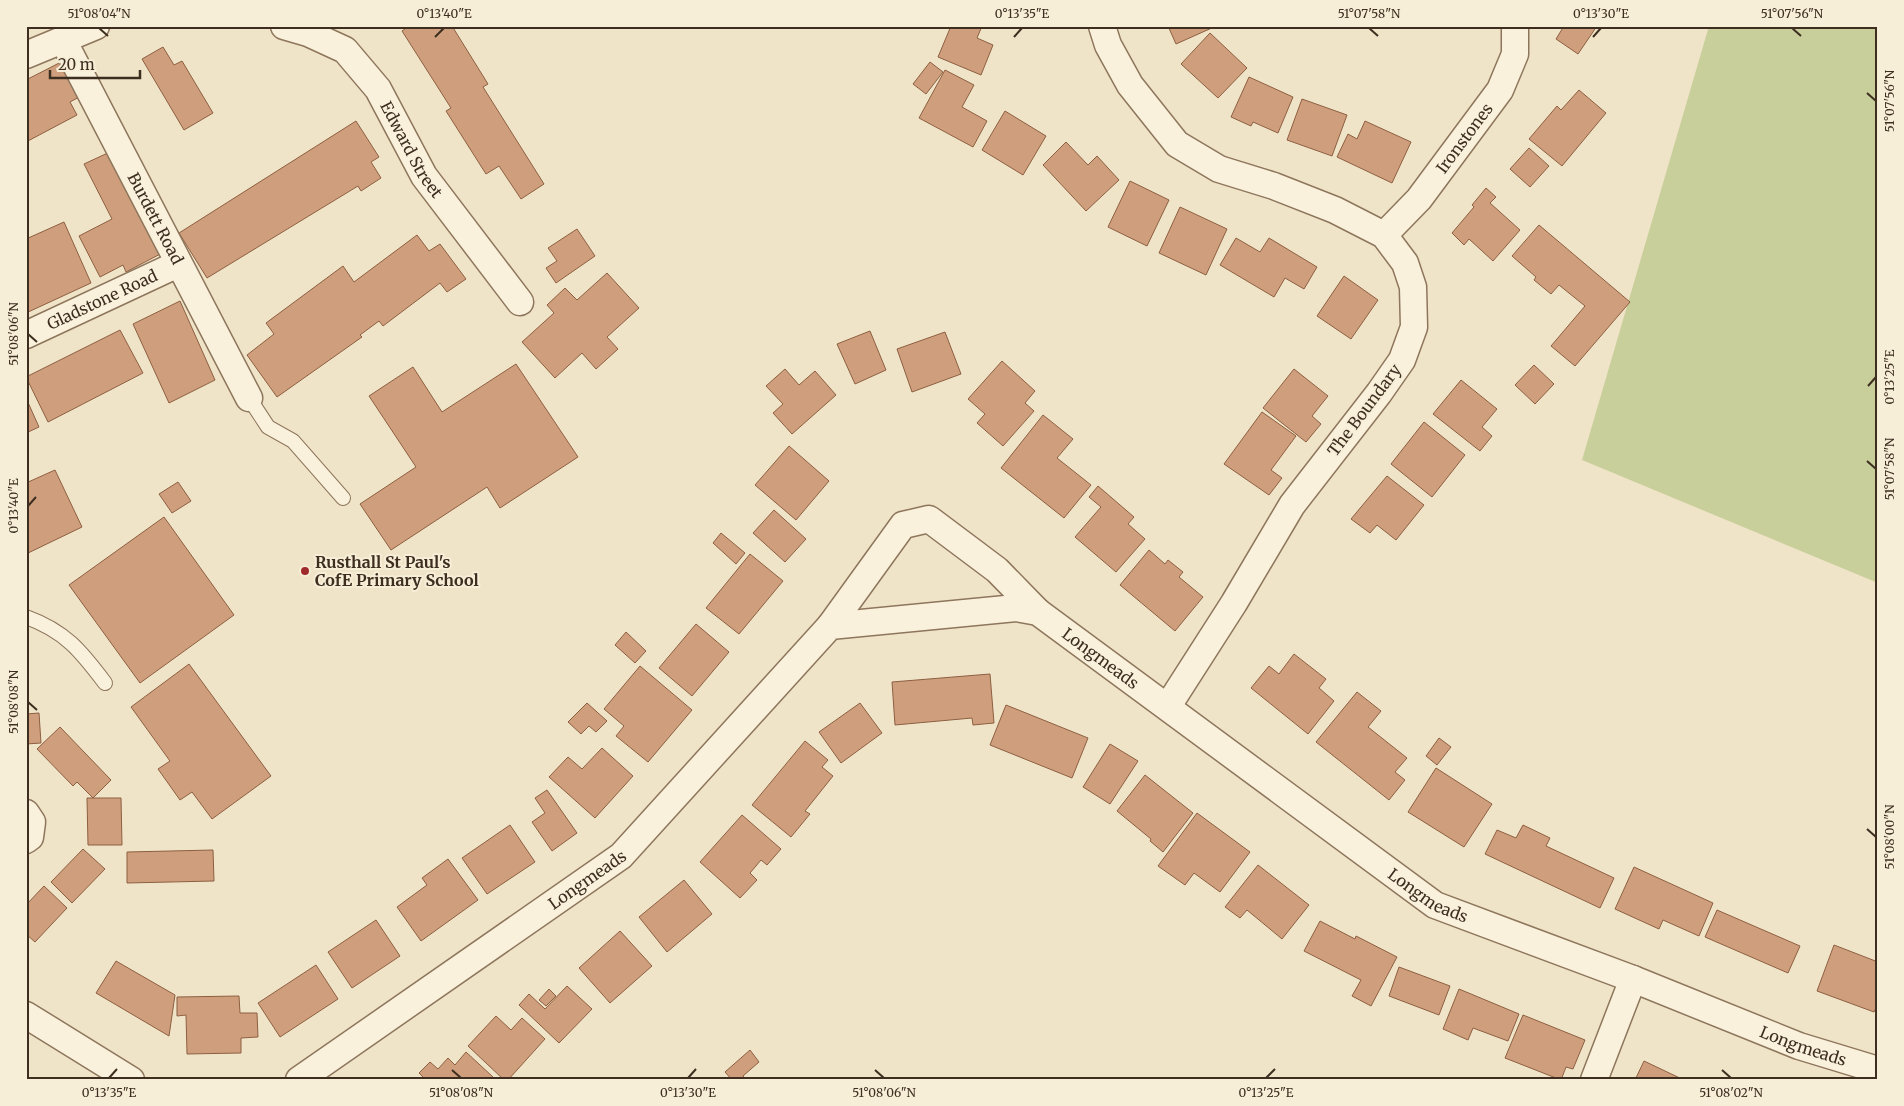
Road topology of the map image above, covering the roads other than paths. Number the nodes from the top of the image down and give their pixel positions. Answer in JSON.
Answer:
{"nodes":[{"id":1,"x":96,"y":26,"type":"edge"},
{"id":2,"x":284,"y":26,"type":"edge"},
{"id":3,"x":1102,"y":26,"type":"edge"},
{"id":4,"x":1516,"y":26,"type":"edge"},
{"id":5,"x":341,"y":38,"type":"edge"},
{"id":6,"x":62,"y":40,"type":"junction"},
{"id":7,"x":26,"y":55,"type":"edge"},
{"id":8,"x":1384,"y":235,"type":"junction"},
{"id":9,"x":178,"y":264,"type":"junction"},
{"id":10,"x":520,"y":302,"type":"dead end"},
{"id":11,"x":26,"y":335,"type":"edge"},
{"id":12,"x":249,"y":398,"type":"joint"},
{"id":13,"x":343,"y":498,"type":"dead end"},
{"id":14,"x":1038,"y":612,"type":"junction"},
{"id":15,"x":26,"y":617,"type":"edge"},
{"id":16,"x":830,"y":626,"type":"junction"},
{"id":17,"x":105,"y":683,"type":"dead end"},
{"id":18,"x":1168,"y":706,"type":"junction"},
{"id":19,"x":26,"y":813,"type":"edge"},
{"id":20,"x":26,"y":840,"type":"edge"},
{"id":21,"x":1633,"y":979,"type":"junction"},
{"id":22,"x":26,"y":1015,"type":"edge"},
{"id":23,"x":1878,"y":1070,"type":"edge"},
{"id":24,"x":131,"y":1080,"type":"edge"},
{"id":25,"x":299,"y":1080,"type":"edge"},
{"id":26,"x":1594,"y":1080,"type":"edge"}],
"edges":[{"from":1,"to":6,"type":"street"},
{"from":2,"to":5,"type":"street","name":"Edward Street"},
{"from":3,"to":8,"type":"street","name":"The Boundary"},
{"from":4,"to":8,"type":"street","name":"Ironstones"},
{"from":5,"to":10,"type":"street","name":"Edward Street"},
{"from":6,"to":7,"type":"street"},
{"from":6,"to":9,"type":"street","name":"Burdett Road"},
{"from":8,"to":18,"type":"street","name":"The Boundary"},
{"from":9,"to":11,"type":"street","name":"Gladstone Road"},
{"from":9,"to":12,"type":"street","name":"Burdett Road"},
{"from":12,"to":13,"type":"lane"},
{"from":14,"to":16,"type":"street","name":"Longmeads"},
{"from":14,"to":16,"type":"street","name":"Longmeads"},
{"from":14,"to":18,"type":"street","name":"Longmeads"},
{"from":15,"to":17,"type":"lane"},
{"from":16,"to":25,"type":"street","name":"Longmeads"},
{"from":18,"to":21,"type":"street","name":"Longmeads"},
{"from":19,"to":20,"type":"street"},
{"from":21,"to":23,"type":"street","name":"Longmeads"},
{"from":21,"to":26,"type":"street"},
{"from":22,"to":24,"type":"street"}]}
